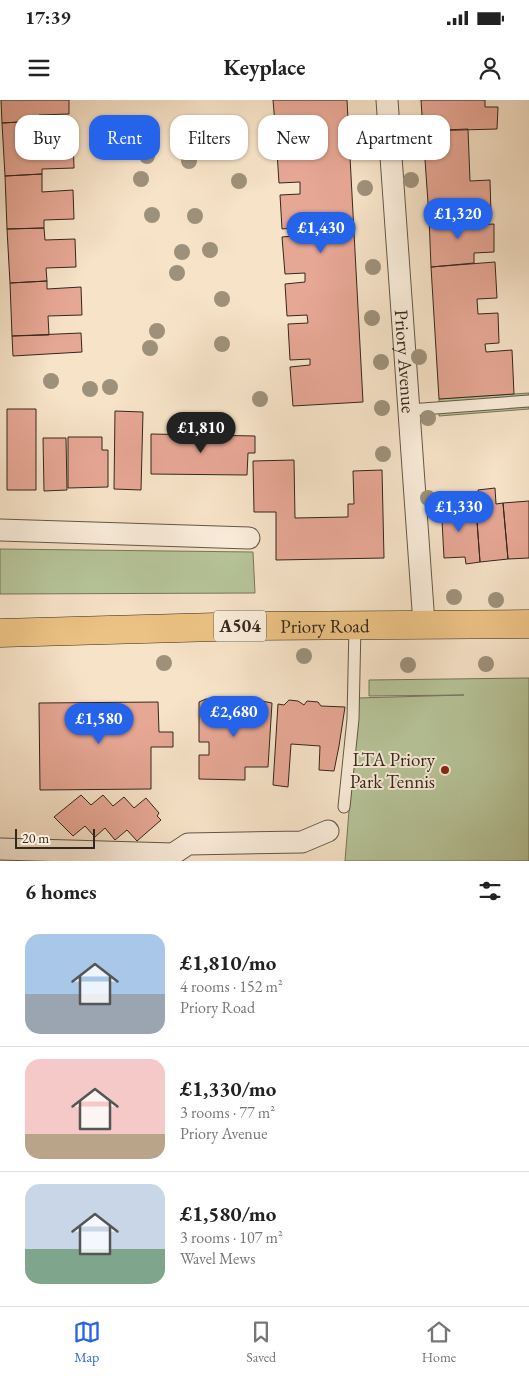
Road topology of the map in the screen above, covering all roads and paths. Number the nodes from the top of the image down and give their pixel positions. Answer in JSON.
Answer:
{"nodes":[{"id":1,"x":388,"y":100,"type":"edge"},
{"id":2,"x":529,"y":401,"type":"edge"},
{"id":3,"x":409,"y":410,"type":"junction"},
{"id":4,"x":0,"y":530,"type":"edge"},
{"id":5,"x":250,"y":538,"type":"dead end"},
{"id":6,"x":424,"y":624,"type":"junction"},
{"id":7,"x":529,"y":624,"type":"edge"},
{"id":8,"x":355,"y":625,"type":"junction"},
{"id":9,"x":0,"y":632,"type":"edge"},
{"id":10,"x":344,"y":807,"type":"dead end"},
{"id":11,"x":328,"y":831,"type":"dead end"},
{"id":12,"x":0,"y":849,"type":"edge"},
{"id":13,"x":173,"y":858,"type":"edge"}],
"edges":[{"from":1,"to":3,"type":"street","name":"Priory Avenue"},
{"from":2,"to":3,"type":"lane"},
{"from":3,"to":6,"type":"street","name":"Priory Avenue"},
{"from":4,"to":5,"type":"street"},
{"from":6,"to":7,"type":"main road","name":"Priory Road","number":"A504"},
{"from":6,"to":8,"type":"main road","name":"Priory Road","number":"A504"},
{"from":8,"to":9,"type":"main road","name":"Priory Road","number":"A504"},
{"from":8,"to":10,"type":"lane"},
{"from":11,"to":13,"type":"street"},
{"from":12,"to":13,"type":"street"}]}
